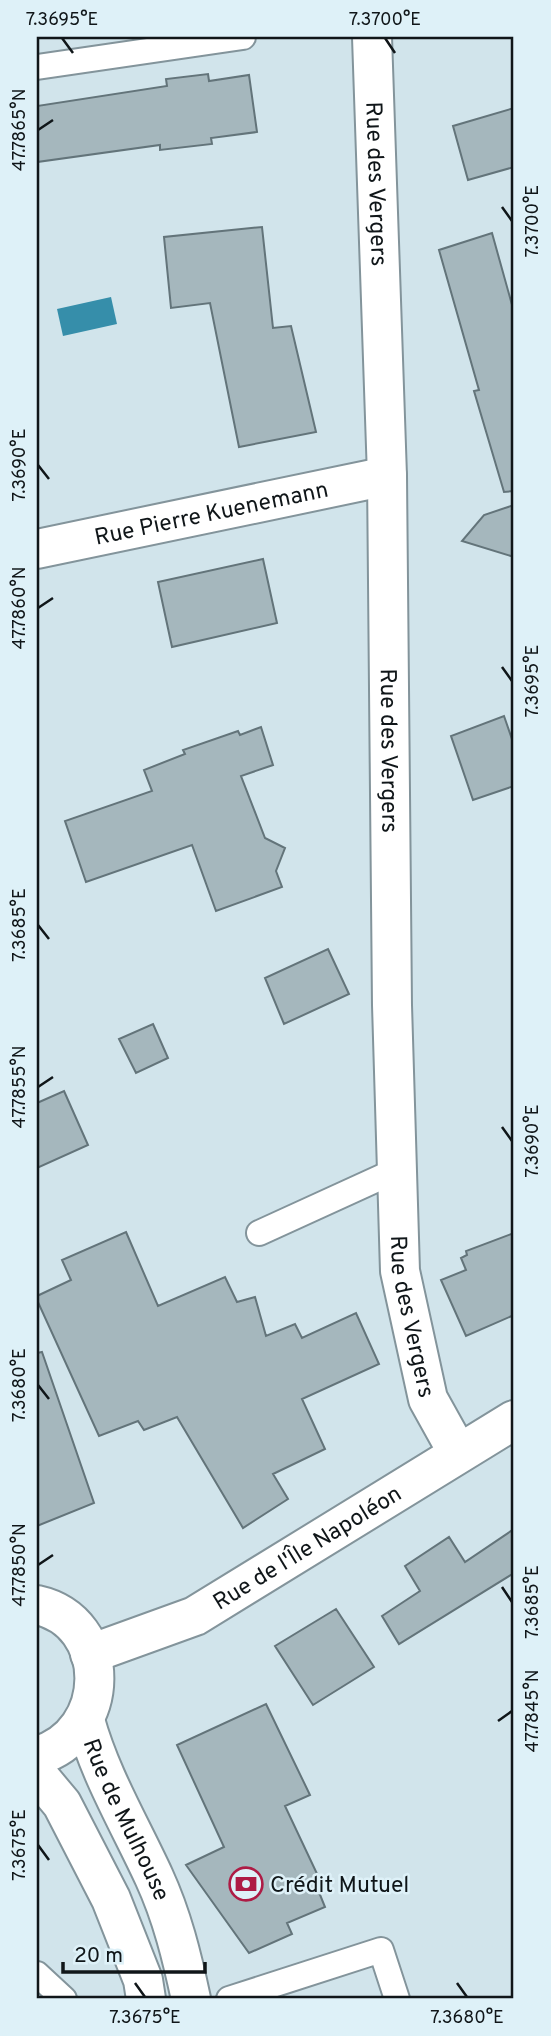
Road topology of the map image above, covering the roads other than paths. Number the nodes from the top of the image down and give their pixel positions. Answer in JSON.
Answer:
{"nodes":[{"id":1,"x":243,"y":37,"type":"edge"},
{"id":2,"x":372,"y":37,"type":"edge"},
{"id":3,"x":37,"y":68,"type":"edge"},
{"id":4,"x":387,"y":476,"type":"junction"},
{"id":5,"x":37,"y":549,"type":"edge"},
{"id":6,"x":397,"y":1170,"type":"junction"},
{"id":7,"x":259,"y":1233,"type":"dead end"},
{"id":8,"x":514,"y":1420,"type":"edge"},
{"id":9,"x":458,"y":1453,"type":"junction"},
{"id":10,"x":37,"y":1605,"type":"edge"},
{"id":11,"x":90,"y":1654,"type":"junction"},
{"id":12,"x":85,"y":1720,"type":"junction"},
{"id":13,"x":37,"y":1756,"type":"edge"},
{"id":14,"x":37,"y":1774,"type":"edge"},
{"id":15,"x":37,"y":1974,"type":"edge"},
{"id":16,"x":64,"y":1999,"type":"edge"},
{"id":17,"x":146,"y":1999,"type":"edge"},
{"id":18,"x":191,"y":1999,"type":"edge"},
{"id":19,"x":229,"y":1999,"type":"edge"},
{"id":20,"x":397,"y":1999,"type":"edge"}],
"edges":[{"from":1,"to":3,"type":"lane"},
{"from":2,"to":4,"type":"street","name":"Rue des Vergers"},
{"from":4,"to":5,"type":"street","name":"Rue Pierre Kuenemann"},
{"from":4,"to":6,"type":"street","name":"Rue des Vergers"},
{"from":6,"to":7,"type":"lane"},
{"from":6,"to":9,"type":"street","name":"Rue des Vergers"},
{"from":8,"to":9,"type":"street","name":"Rue de l'Île Napoléon"},
{"from":9,"to":11,"type":"street","name":"Rue de l'Île Napoléon"},
{"from":10,"to":11,"type":"street"},
{"from":11,"to":12,"type":"street"},
{"from":12,"to":13,"type":"street"},
{"from":12,"to":18,"type":"street","name":"Rue de Mulhouse"},
{"from":14,"to":17,"type":"street","name":"Rue de Mulhouse"},
{"from":15,"to":16,"type":"lane"},
{"from":19,"to":20,"type":"lane"}]}
